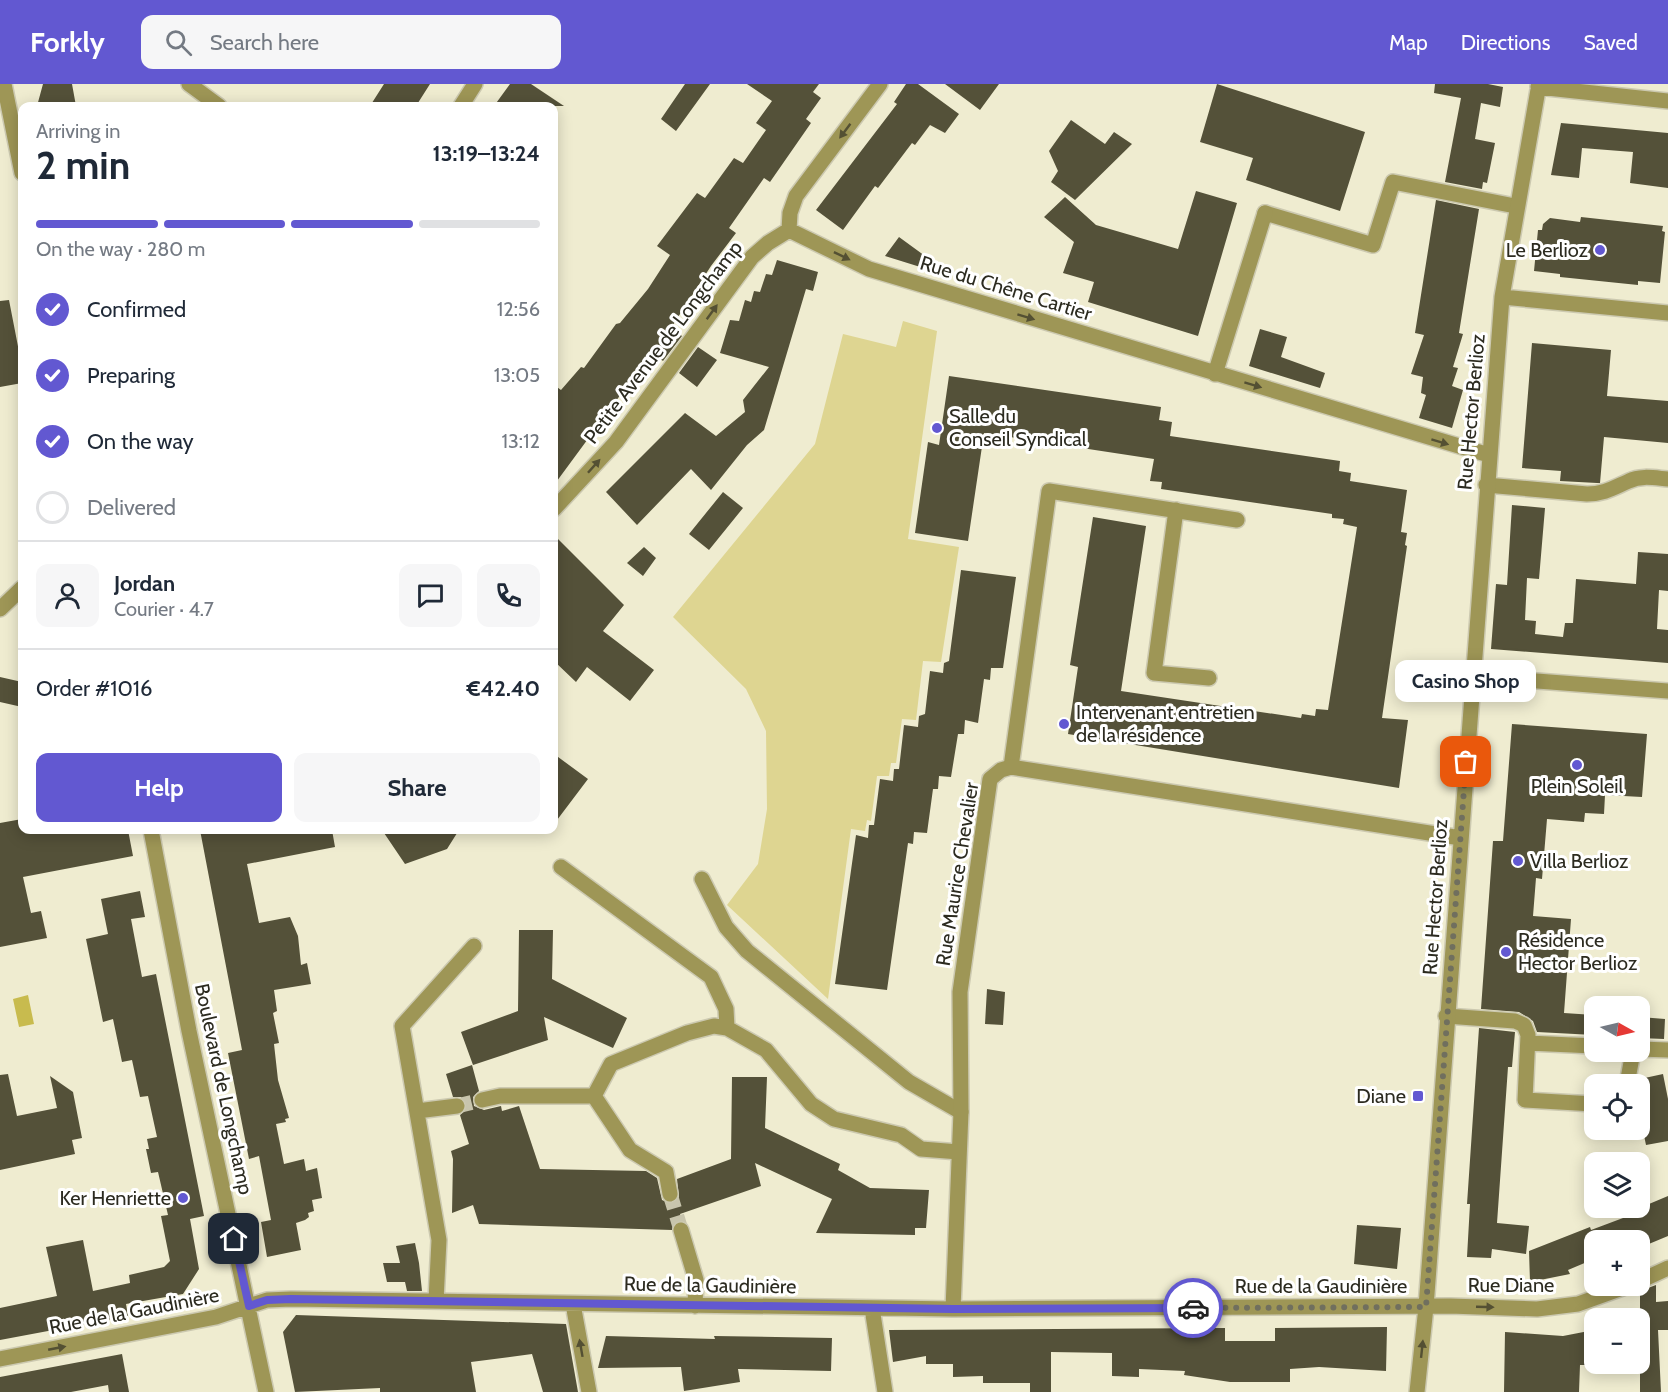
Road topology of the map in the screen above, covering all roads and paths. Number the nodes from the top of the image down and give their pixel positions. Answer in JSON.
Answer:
{"nodes":[{"id":1,"x":189,"y":84,"type":"edge"},
{"id":2,"x":475,"y":84,"type":"edge"},
{"id":3,"x":880,"y":84,"type":"edge"},
{"id":4,"x":1538,"y":85,"type":"edge"},
{"id":5,"x":3,"y":87,"type":"edge"},
{"id":6,"x":1668,"y":100,"type":"edge"},
{"id":7,"x":214,"y":102,"type":"edge"},
{"id":8,"x":464,"y":102,"type":"edge"},
{"id":9,"x":18,"y":155,"type":"edge"},
{"id":10,"x":1515,"y":206,"type":"junction"},
{"id":11,"x":789,"y":230,"type":"junction"},
{"id":12,"x":1502,"y":297,"type":"junction"},
{"id":13,"x":1668,"y":313,"type":"edge"},
{"id":14,"x":1215,"y":374,"type":"junction"},
{"id":15,"x":1489,"y":455,"type":"junction"},
{"id":16,"x":1668,"y":479,"type":"edge"},
{"id":17,"x":1486,"y":485,"type":"junction"},
{"id":18,"x":558,"y":505,"type":"edge"},
{"id":19,"x":1176,"y":510,"type":"junction"},
{"id":20,"x":1237,"y":520,"type":"dead end"},
{"id":21,"x":18,"y":592,"type":"edge"},
{"id":22,"x":0,"y":609,"type":"edge"},
{"id":23,"x":1472,"y":676,"type":"junction"},
{"id":24,"x":1209,"y":678,"type":"dead end"},
{"id":25,"x":1668,"y":691,"type":"edge"},
{"id":26,"x":1011,"y":767,"type":"junction"},
{"id":27,"x":152,"y":834,"type":"edge"},
{"id":28,"x":1461,"y":838,"type":"junction"},
{"id":29,"x":561,"y":867,"type":"dead end"},
{"id":30,"x":702,"y":879,"type":"dead end"},
{"id":31,"x":474,"y":946,"type":"dead end"},
{"id":32,"x":1446,"y":1016,"type":"junction"},
{"id":33,"x":727,"y":1028,"type":"junction"},
{"id":34,"x":1528,"y":1042,"type":"junction"},
{"id":35,"x":1584,"y":1045,"type":"edge"},
{"id":36,"x":1650,"y":1049,"type":"edge"},
{"id":37,"x":1668,"y":1050,"type":"edge"},
{"id":38,"x":594,"y":1096,"type":"junction"},
{"id":39,"x":482,"y":1100,"type":"tunnel mouth"},
{"id":40,"x":1584,"y":1103,"type":"edge"},
{"id":41,"x":457,"y":1106,"type":"tunnel mouth"},
{"id":42,"x":417,"y":1111,"type":"junction"},
{"id":43,"x":961,"y":1112,"type":"junction"},
{"id":44,"x":959,"y":1152,"type":"junction"},
{"id":45,"x":670,"y":1194,"type":"tunnel mouth"},
{"id":46,"x":681,"y":1230,"type":"tunnel mouth"},
{"id":47,"x":1668,"y":1268,"type":"edge"},
{"id":48,"x":1650,"y":1276,"type":"edge"},
{"id":49,"x":1600,"y":1296,"type":"edge"},
{"id":50,"x":436,"y":1301,"type":"junction"},
{"id":51,"x":573,"y":1304,"type":"junction"},
{"id":52,"x":249,"y":1306,"type":"junction"},
{"id":53,"x":695,"y":1306,"type":"junction"},
{"id":54,"x":1426,"y":1307,"type":"junction"},
{"id":55,"x":872,"y":1308,"type":"junction"},
{"id":56,"x":953,"y":1309,"type":"junction"},
{"id":57,"x":0,"y":1359,"type":"edge"},
{"id":58,"x":266,"y":1392,"type":"edge"},
{"id":59,"x":589,"y":1392,"type":"edge"},
{"id":60,"x":885,"y":1392,"type":"edge"},
{"id":61,"x":1417,"y":1392,"type":"edge"}],
"edges":[{"from":1,"to":7,"type":"street"},
{"from":2,"to":8,"type":"street"},
{"from":3,"to":11,"type":"street","one_way":true},
{"from":4,"to":6,"type":"street"},
{"from":4,"to":10,"type":"street","name":"Rue Hector Berlioz"},
{"from":5,"to":9,"type":"street"},
{"from":10,"to":12,"type":"street","name":"Rue Hector Berlioz"},
{"from":10,"to":14,"type":"street"},
{"from":11,"to":14,"type":"street","name":"Rue du Chêne Cartier","one_way":true},
{"from":18,"to":11,"type":"street","name":"Petite Avenue de Longchamp","one_way":true},
{"from":12,"to":13,"type":"street"},
{"from":12,"to":15,"type":"street","name":"Rue Hector Berlioz"},
{"from":14,"to":15,"type":"street","name":"Rue du Chêne Cartier","one_way":true},
{"from":15,"to":17,"type":"street","name":"Rue Hector Berlioz"},
{"from":16,"to":17,"type":"street"},
{"from":17,"to":23,"type":"street","name":"Rue Hector Berlioz"},
{"from":19,"to":20,"type":"street"},
{"from":19,"to":24,"type":"street"},
{"from":19,"to":26,"type":"street"},
{"from":21,"to":22,"type":"street"},
{"from":23,"to":25,"type":"street"},
{"from":23,"to":28,"type":"street","name":"Rue Hector Berlioz"},
{"from":26,"to":28,"type":"street"},
{"from":26,"to":43,"type":"street","name":"Rue Maurice Chevalier"},
{"from":27,"to":52,"type":"street","name":"Boulevard de Longchamp"},
{"from":28,"to":32,"type":"street","name":"Rue Hector Berlioz"},
{"from":29,"to":33,"type":"street"},
{"from":30,"to":43,"type":"street"},
{"from":31,"to":42,"type":"street"},
{"from":32,"to":34,"type":"street"},
{"from":32,"to":54,"type":"street","name":"Rue Hector Berlioz"},
{"from":33,"to":38,"type":"street"},
{"from":33,"to":44,"type":"street"},
{"from":34,"to":35,"type":"street"},
{"from":34,"to":40,"type":"street"},
{"from":36,"to":37,"type":"street"},
{"from":38,"to":39,"type":"street"},
{"from":38,"to":45,"type":"street"},
{"from":41,"to":42,"type":"street"},
{"from":42,"to":50,"type":"street"},
{"from":43,"to":44,"type":"street","name":"Rue Maurice Chevalier"},
{"from":44,"to":56,"type":"street","name":"Rue Maurice Chevalier"},
{"from":46,"to":53,"type":"street"},
{"from":47,"to":48,"type":"street"},
{"from":54,"to":49,"type":"street","name":"Rue Diane","one_way":true},
{"from":50,"to":51,"type":"street","name":"Rue de la Gaudinière"},
{"from":50,"to":52,"type":"street","name":"Rue de la Gaudinière"},
{"from":51,"to":53,"type":"street","name":"Rue de la Gaudinière"},
{"from":59,"to":51,"type":"street","one_way":true},
{"from":57,"to":52,"type":"street","name":"Rue de la Gaudinière","one_way":true},
{"from":52,"to":58,"type":"street","name":"Boulevard de Longchamp"},
{"from":53,"to":55,"type":"street","name":"Rue de la Gaudinière"},
{"from":54,"to":56,"type":"street","name":"Rue de la Gaudinière"},
{"from":61,"to":54,"type":"street","name":"Rue Hector Berlioz","one_way":true},
{"from":55,"to":56,"type":"street","name":"Rue de la Gaudinière"},
{"from":55,"to":60,"type":"street"}]}
